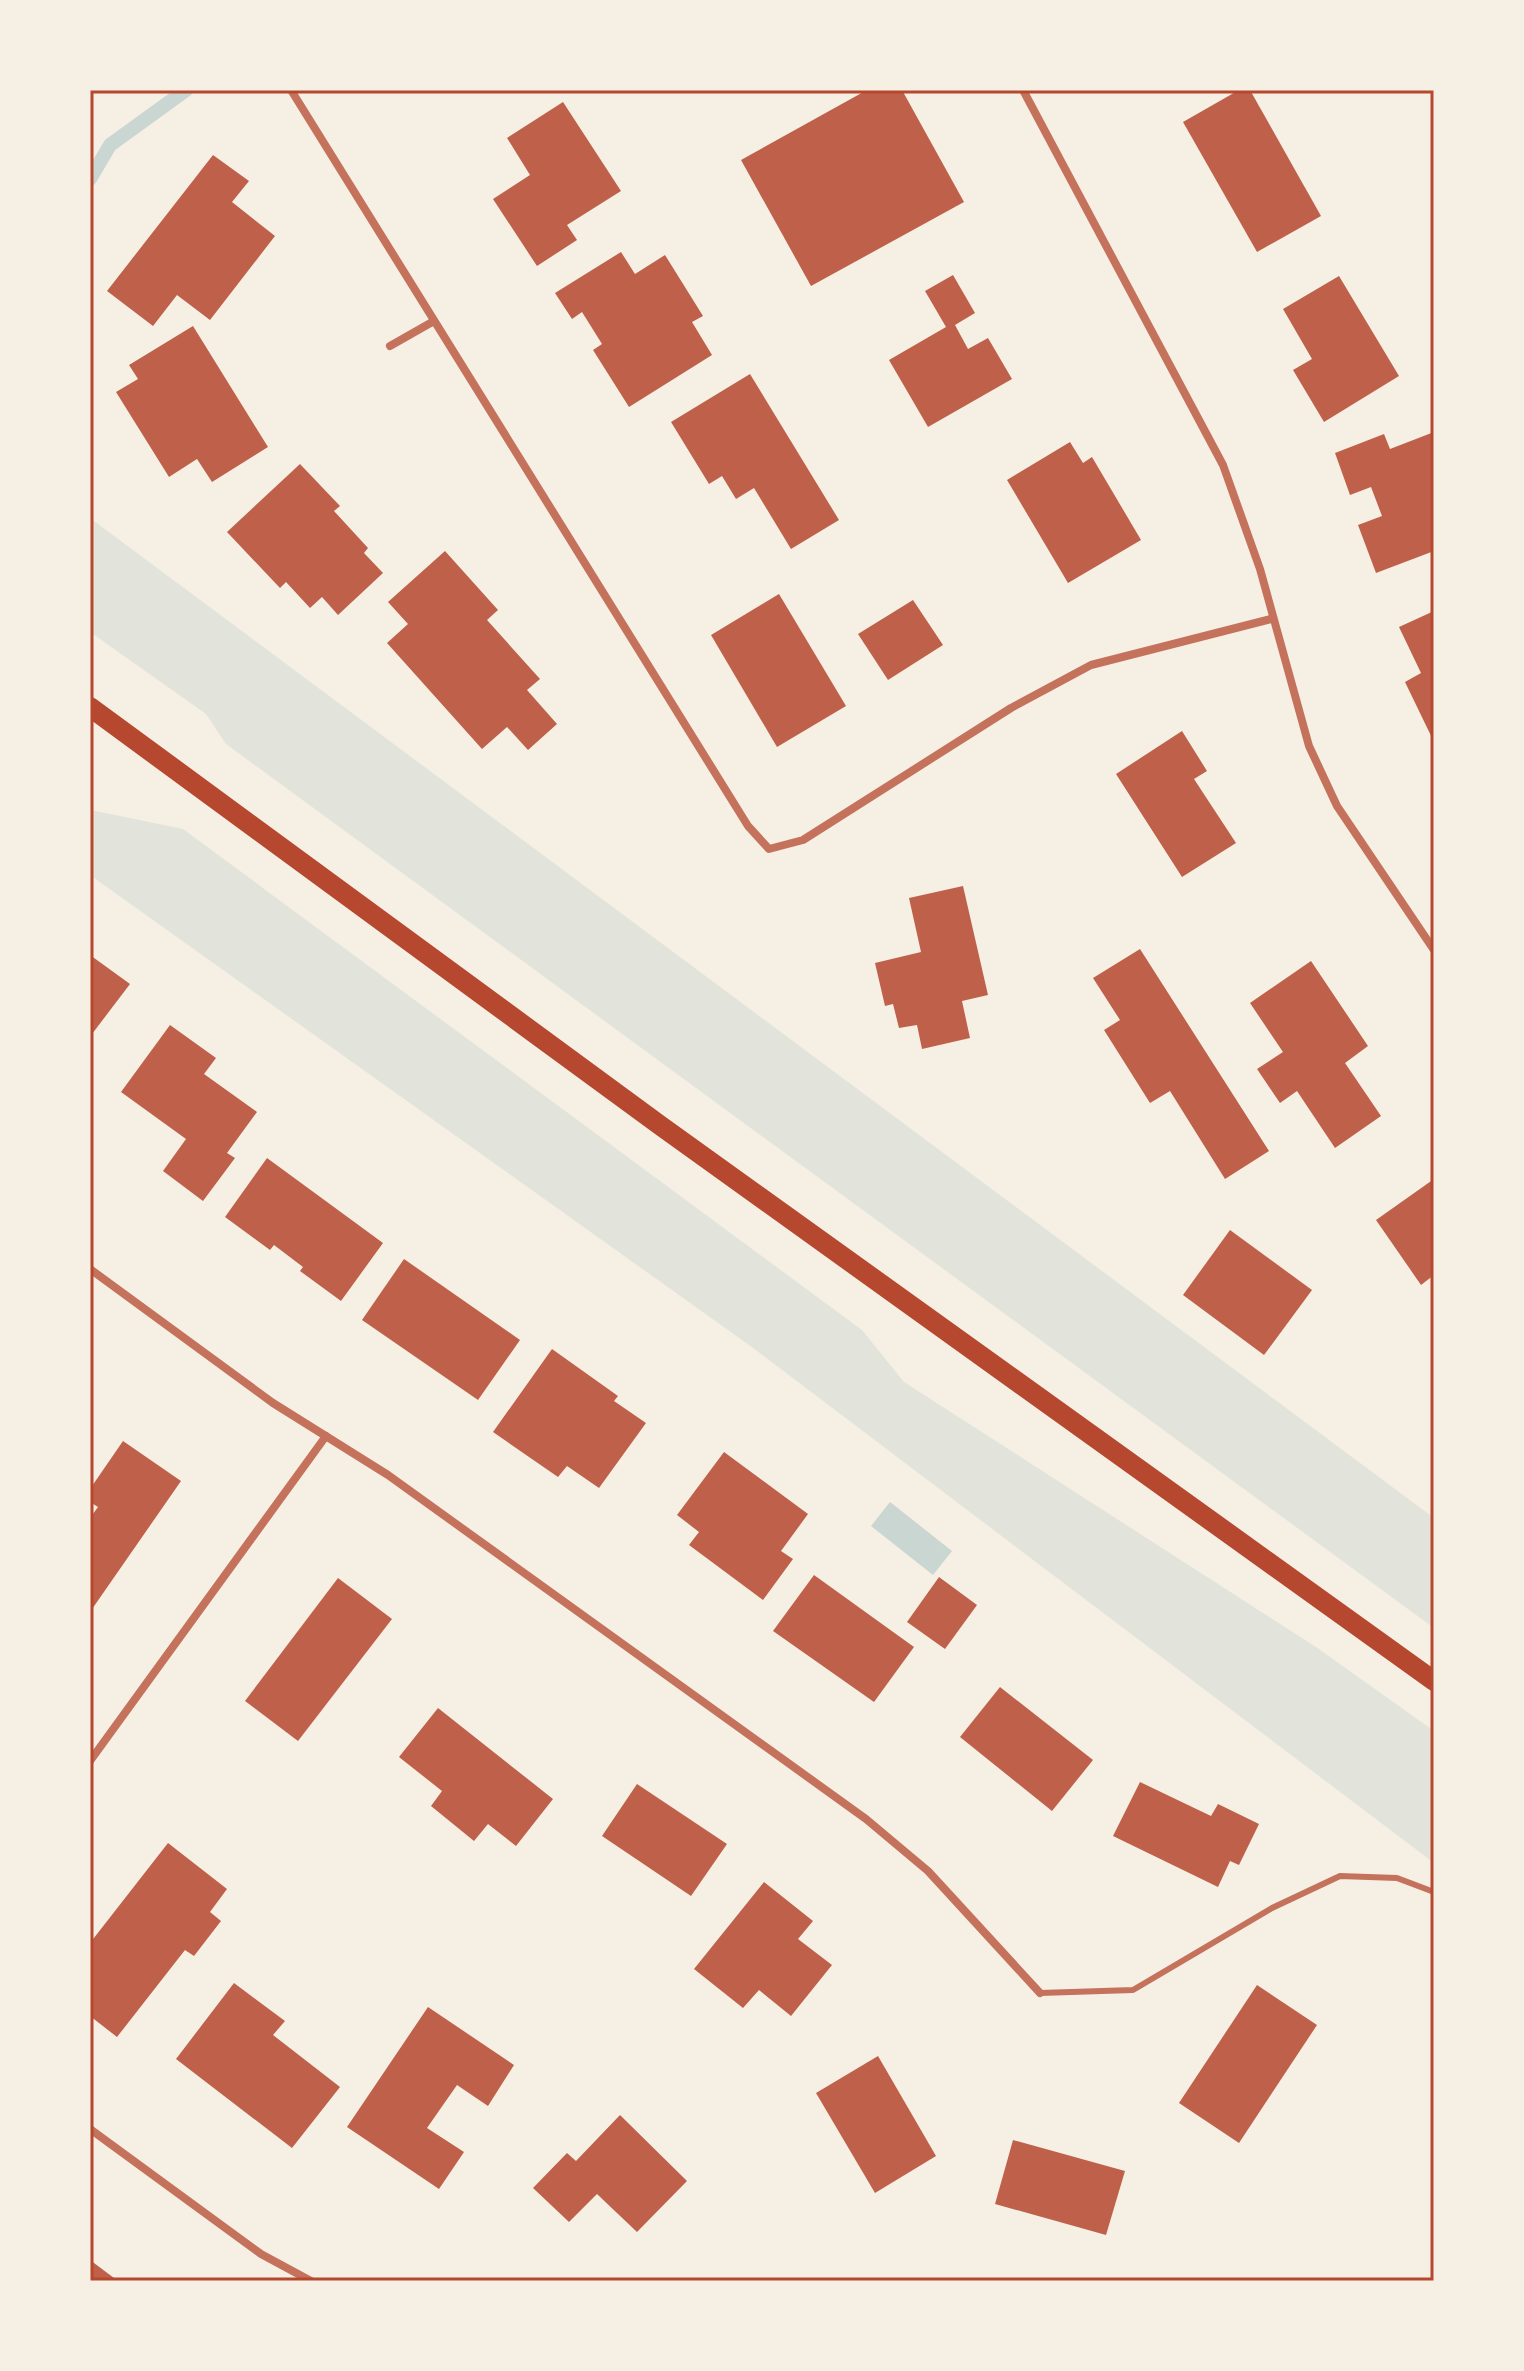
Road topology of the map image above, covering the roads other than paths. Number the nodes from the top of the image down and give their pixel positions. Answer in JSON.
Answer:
{"nodes":[{"id":1,"x":291,"y":90,"type":"edge"},
{"id":2,"x":1023,"y":90,"type":"edge"},
{"id":3,"x":434,"y":321,"type":"junction"},
{"id":4,"x":390,"y":346,"type":"dead end"},
{"id":5,"x":1271,"y":619,"type":"junction"},
{"id":6,"x":90,"y":707,"type":"edge"},
{"id":7,"x":1434,"y":950,"type":"edge"},
{"id":8,"x":90,"y":1269,"type":"edge"},
{"id":9,"x":326,"y":1436,"type":"junction"},
{"id":10,"x":1434,"y":1681,"type":"edge"},
{"id":11,"x":90,"y":1761,"type":"edge"},
{"id":12,"x":1434,"y":1892,"type":"edge"},
{"id":13,"x":1040,"y":1993,"type":"joint"},
{"id":14,"x":90,"y":2129,"type":"edge"},
{"id":15,"x":311,"y":2281,"type":"edge"}],
"edges":[{"from":1,"to":3,"type":"street"},
{"from":2,"to":5,"type":"street"},
{"from":3,"to":4,"type":"street"},
{"from":3,"to":5,"type":"street"},
{"from":5,"to":7,"type":"street"},
{"from":6,"to":10,"type":"main road"},
{"from":8,"to":9,"type":"street"},
{"from":9,"to":11,"type":"street"},
{"from":9,"to":13,"type":"street"},
{"from":12,"to":13,"type":"lane"},
{"from":14,"to":15,"type":"street"}]}
